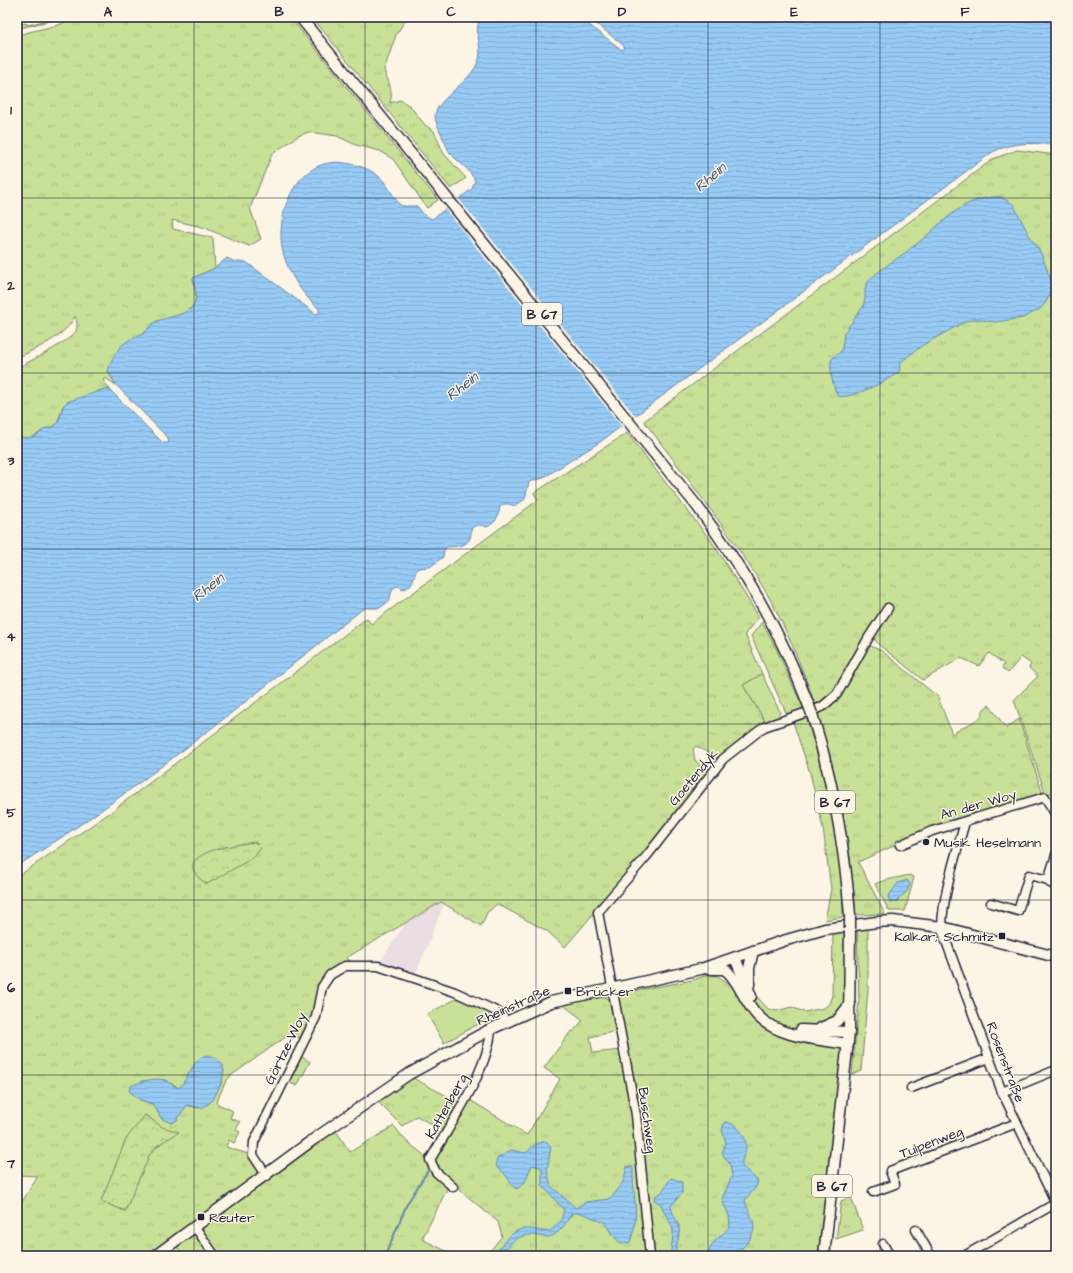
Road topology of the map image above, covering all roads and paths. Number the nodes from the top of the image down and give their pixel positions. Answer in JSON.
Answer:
{"nodes":[{"id":1,"x":300,"y":17,"type":"edge"},
{"id":2,"x":888,"y":608,"type":"dead end"},
{"id":3,"x":1056,"y":815,"type":"edge"},
{"id":4,"x":965,"y":822,"type":"junction"},
{"id":5,"x":900,"y":845,"type":"dead end"},
{"id":6,"x":1056,"y":855,"type":"edge"},
{"id":7,"x":1048,"y":880,"type":"junction"},
{"id":8,"x":1056,"y":885,"type":"edge"},
{"id":9,"x":991,"y":903,"type":"dead end"},
{"id":10,"x":942,"y":927,"type":"junction"},
{"id":11,"x":753,"y":951,"type":"junction"},
{"id":12,"x":1056,"y":957,"type":"edge"},
{"id":13,"x":735,"y":958,"type":"junction"},
{"id":14,"x":701,"y":969,"type":"junction"},
{"id":15,"x":613,"y":989,"type":"junction"},
{"id":16,"x":742,"y":991,"type":"junction"},
{"id":17,"x":752,"y":997,"type":"junction"},
{"id":18,"x":850,"y":1004,"type":"junction"},
{"id":19,"x":507,"y":1021,"type":"junction"},
{"id":20,"x":491,"y":1029,"type":"junction"},
{"id":21,"x":811,"y":1031,"type":"junction"},
{"id":22,"x":849,"y":1032,"type":"junction"},
{"id":23,"x":848,"y":1044,"type":"junction"},
{"id":24,"x":989,"y":1058,"type":"junction"},
{"id":25,"x":1056,"y":1070,"type":"edge"},
{"id":26,"x":911,"y":1088,"type":"dead end"},
{"id":27,"x":1002,"y":1092,"type":"junction"},
{"id":28,"x":1017,"y":1123,"type":"junction"},
{"id":29,"x":267,"y":1176,"type":"junction"},
{"id":30,"x":453,"y":1187,"type":"dead end"},
{"id":31,"x":872,"y":1192,"type":"dead end"},
{"id":32,"x":1056,"y":1203,"type":"edge"},
{"id":33,"x":195,"y":1227,"type":"junction"},
{"id":34,"x":916,"y":1230,"type":"dead end"},
{"id":35,"x":883,"y":1244,"type":"dead end"},
{"id":36,"x":155,"y":1256,"type":"edge"},
{"id":37,"x":215,"y":1256,"type":"edge"},
{"id":38,"x":650,"y":1256,"type":"edge"},
{"id":39,"x":824,"y":1256,"type":"edge"},
{"id":40,"x":890,"y":1256,"type":"edge"},
{"id":41,"x":931,"y":1256,"type":"edge"},
{"id":42,"x":964,"y":1256,"type":"edge"}],
"edges":[{"from":1,"to":18,"type":"main road","number":"B 67","bridge":true},
{"from":2,"to":15,"type":"street","name":"Goetendyk"},
{"from":3,"to":4,"type":"street","name":"An der Woy"},
{"from":4,"to":5,"type":"street","name":"An der Woy"},
{"from":4,"to":10,"type":"street"},
{"from":6,"to":7,"type":"street"},
{"from":7,"to":8,"type":"street"},
{"from":7,"to":9,"type":"street"},
{"from":10,"to":11,"type":"main road","name":"Rheinstraße"},
{"from":10,"to":12,"type":"main road","name":"Rheinstraße"},
{"from":10,"to":24,"type":"street","name":"Rosenstraße"},
{"from":11,"to":13,"type":"main road","name":"Rheinstraße"},
{"from":11,"to":17,"type":"main road"},
{"from":13,"to":14,"type":"main road","name":"Rheinstraße"},
{"from":13,"to":16,"type":"main road"},
{"from":13,"to":17,"type":"main road"},
{"from":14,"to":15,"type":"main road","name":"Rheinstraße"},
{"from":14,"to":16,"type":"main road"},
{"from":15,"to":19,"type":"main road","name":"Rheinstraße"},
{"from":15,"to":38,"type":"street","name":"Buschweg"},
{"from":16,"to":23,"type":"main road"},
{"from":17,"to":21,"type":"main road"},
{"from":18,"to":21,"type":"main road"},
{"from":18,"to":22,"type":"main road","number":"B 67"},
{"from":19,"to":20,"type":"main road","name":"Rheinstraße"},
{"from":19,"to":29,"type":"street","name":"Görtze-Woy"},
{"from":20,"to":29,"type":"main road","name":"Rheinstraße"},
{"from":20,"to":30,"type":"street","name":"Kattenberg"},
{"from":21,"to":22,"type":"main road"},
{"from":22,"to":23,"type":"main road","number":"B 67"},
{"from":23,"to":39,"type":"main road","number":"B 67"},
{"from":24,"to":26,"type":"street"},
{"from":24,"to":27,"type":"street","name":"Rosenstraße"},
{"from":25,"to":27,"type":"street"},
{"from":27,"to":28,"type":"street","name":"Rosenstraße"},
{"from":28,"to":31,"type":"street","name":"Tulpenweg"},
{"from":28,"to":32,"type":"street","name":"Rosenstraße"},
{"from":29,"to":33,"type":"main road","name":"Rheinstraße"},
{"from":32,"to":42,"type":"street"},
{"from":33,"to":36,"type":"main road","name":"Rheinstraße"},
{"from":33,"to":37,"type":"street"},
{"from":34,"to":41,"type":"street"},
{"from":35,"to":40,"type":"street"}]}
